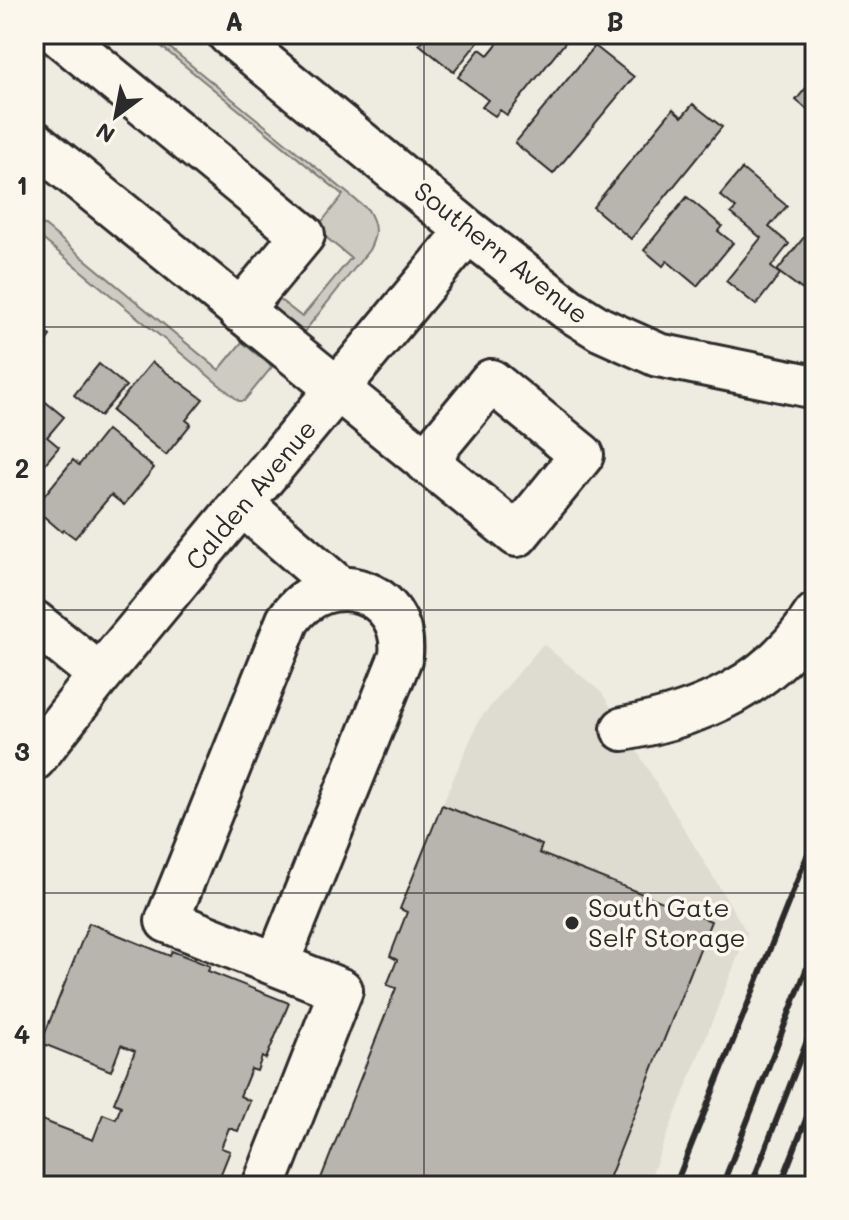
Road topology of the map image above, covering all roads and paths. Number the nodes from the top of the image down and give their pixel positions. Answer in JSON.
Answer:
{"nodes":[{"id":1,"x":58,"y":34,"type":"edge"},
{"id":2,"x":229,"y":34,"type":"edge"},
{"id":3,"x":34,"y":142,"type":"edge"},
{"id":4,"x":468,"y":231,"type":"junction"},
{"id":5,"x":240,"y":311,"type":"junction"},
{"id":6,"x":815,"y":387,"type":"edge"},
{"id":7,"x":338,"y":390,"type":"junction"},
{"id":8,"x":425,"y":461,"type":"dead end"},
{"id":9,"x":243,"y":505,"type":"junction"},
{"id":10,"x":338,"y":587,"type":"junction"},
{"id":11,"x":815,"y":615,"type":"edge"},
{"id":12,"x":34,"y":622,"type":"edge"},
{"id":13,"x":100,"y":675,"type":"junction"},
{"id":14,"x":623,"y":729,"type":"dead end"},
{"id":15,"x":34,"y":759,"type":"edge"},
{"id":16,"x":277,"y":964,"type":"junction"},
{"id":17,"x":264,"y":1186,"type":"edge"}],
"edges":[{"from":1,"to":5,"type":"street"},
{"from":2,"to":4,"type":"street","name":"Southern Avenue"},
{"from":3,"to":5,"type":"street"},
{"from":4,"to":6,"type":"street","name":"Southern Avenue"},
{"from":4,"to":7,"type":"street","name":"Calden Avenue"},
{"from":5,"to":7,"type":"street"},
{"from":7,"to":8,"type":"street"},
{"from":7,"to":9,"type":"street","name":"Calden Avenue"},
{"from":9,"to":10,"type":"street"},
{"from":9,"to":13,"type":"street","name":"Calden Avenue"},
{"from":10,"to":16,"type":"street"},
{"from":10,"to":16,"type":"street"},
{"from":11,"to":14,"type":"street"},
{"from":12,"to":13,"type":"street"},
{"from":13,"to":15,"type":"street","name":"Calden Avenue"},
{"from":16,"to":17,"type":"street"}]}
